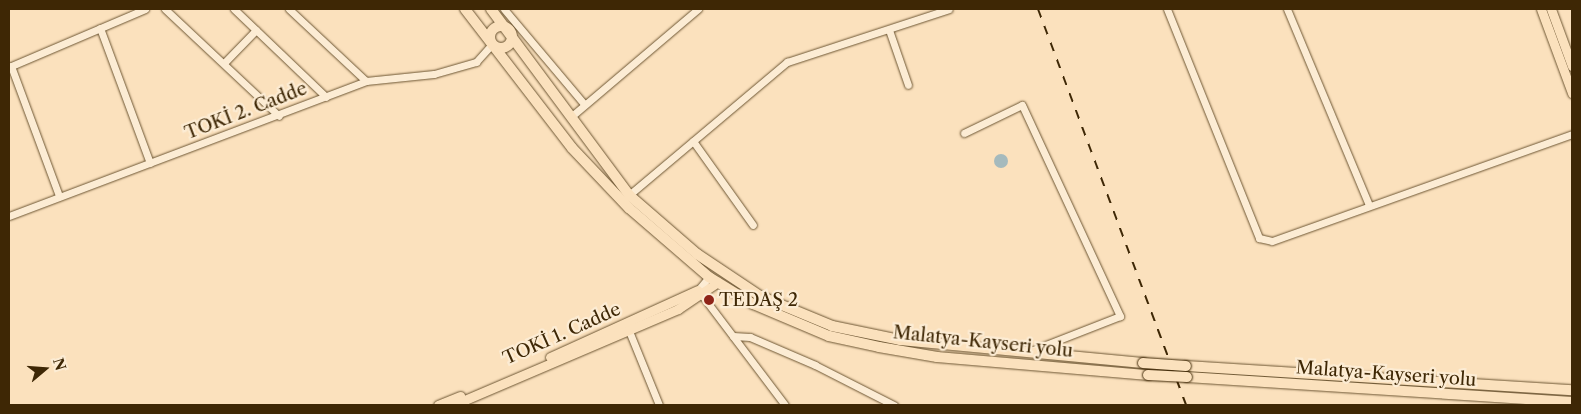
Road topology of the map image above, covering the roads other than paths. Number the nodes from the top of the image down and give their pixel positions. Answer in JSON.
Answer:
{"nodes":[{"id":1,"x":145,"y":9,"type":"edge"},
{"id":2,"x":165,"y":9,"type":"edge"},
{"id":3,"x":234,"y":9,"type":"edge"},
{"id":4,"x":289,"y":9,"type":"edge"},
{"id":5,"x":465,"y":9,"type":"edge"},
{"id":6,"x":491,"y":9,"type":"edge"},
{"id":7,"x":504,"y":9,"type":"edge"},
{"id":8,"x":698,"y":9,"type":"edge"},
{"id":9,"x":949,"y":9,"type":"edge"},
{"id":10,"x":1167,"y":9,"type":"edge"},
{"id":11,"x":1287,"y":9,"type":"edge"},
{"id":12,"x":1546,"y":10,"type":"edge"},
{"id":13,"x":100,"y":28,"type":"junction"},
{"id":14,"x":256,"y":30,"type":"junction"},
{"id":15,"x":509,"y":30,"type":"junction"},
{"id":16,"x":889,"y":30,"type":"junction"},
{"id":17,"x":492,"y":44,"type":"junction"},
{"id":18,"x":224,"y":62,"type":"junction"},
{"id":19,"x":1572,"y":66,"type":"edge"},
{"id":20,"x":10,"y":67,"type":"edge"},
{"id":21,"x":366,"y":81,"type":"junction"},
{"id":22,"x":908,"y":85,"type":"dead end"},
{"id":23,"x":1572,"y":93,"type":"edge"},
{"id":24,"x":326,"y":97,"type":"junction"},
{"id":25,"x":584,"y":104,"type":"junction"},
{"id":26,"x":573,"y":115,"type":"junction"},
{"id":27,"x":279,"y":116,"type":"junction"},
{"id":28,"x":964,"y":132,"type":"dead end"},
{"id":29,"x":1572,"y":134,"type":"edge"},
{"id":30,"x":693,"y":141,"type":"junction"},
{"id":31,"x":150,"y":163,"type":"junction"},
{"id":32,"x":629,"y":195,"type":"junction"},
{"id":33,"x":59,"y":196,"type":"junction"},
{"id":34,"x":1369,"y":205,"type":"junction"},
{"id":35,"x":9,"y":216,"type":"edge"},
{"id":36,"x":753,"y":225,"type":"dead end"},
{"id":37,"x":708,"y":277,"type":"junction"},
{"id":38,"x":718,"y":282,"type":"junction"},
{"id":39,"x":700,"y":293,"type":"junction"},
{"id":40,"x":628,"y":327,"type":"junction"},
{"id":41,"x":733,"y":336,"type":"junction"},
{"id":42,"x":1027,"y":353,"type":"junction"},
{"id":43,"x":1186,"y":372,"type":"junction"},
{"id":44,"x":1572,"y":390,"type":"edge"},
{"id":45,"x":1572,"y":402,"type":"edge"},
{"id":46,"x":438,"y":405,"type":"edge"},
{"id":47,"x":453,"y":405,"type":"edge"},
{"id":48,"x":659,"y":405,"type":"edge"},
{"id":49,"x":785,"y":405,"type":"edge"},
{"id":50,"x":894,"y":405,"type":"edge"}],
"edges":[{"from":1,"to":13,"type":"street"},
{"from":2,"to":18,"type":"street"},
{"from":3,"to":14,"type":"street"},
{"from":4,"to":21,"type":"street"},
{"from":5,"to":17,"type":"highway","name":"Malatya-Kayseri yolu"},
{"from":6,"to":15,"type":"highway"},
{"from":7,"to":25,"type":"street"},
{"from":8,"to":25,"type":"street"},
{"from":9,"to":16,"type":"street"},
{"from":10,"to":34,"type":"street"},
{"from":11,"to":34,"type":"street"},
{"from":12,"to":19,"type":"main road"},
{"from":12,"to":23,"type":"main road"},
{"from":13,"to":20,"type":"street"},
{"from":13,"to":31,"type":"street"},
{"from":14,"to":18,"type":"street"},
{"from":14,"to":24,"type":"street"},
{"from":15,"to":17,"type":"highway"},
{"from":15,"to":17,"type":"highway"},
{"from":15,"to":26,"type":"highway"},
{"from":16,"to":22,"type":"street"},
{"from":16,"to":30,"type":"street"},
{"from":17,"to":21,"type":"street","name":"TOKİ 2. Cadde"},
{"from":17,"to":37,"type":"highway","name":"Malatya-Kayseri yolu"},
{"from":18,"to":27,"type":"street"},
{"from":20,"to":33,"type":"street"},
{"from":21,"to":24,"type":"street","name":"TOKİ 2. Cadde"},
{"from":24,"to":27,"type":"street","name":"TOKİ 2. Cadde"},
{"from":25,"to":26,"type":"street"},
{"from":26,"to":32,"type":"highway"},
{"from":27,"to":31,"type":"street","name":"TOKİ 2. Cadde"},
{"from":28,"to":42,"type":"street"},
{"from":29,"to":34,"type":"street"},
{"from":30,"to":32,"type":"street"},
{"from":30,"to":36,"type":"street"},
{"from":31,"to":33,"type":"street","name":"TOKİ 2. Cadde"},
{"from":32,"to":42,"type":"highway"},
{"from":33,"to":35,"type":"street","name":"TOKİ 2. Cadde"},
{"from":37,"to":38,"type":"highway","name":"Malatya-Kayseri yolu"},
{"from":37,"to":39,"type":"street"},
{"from":38,"to":39,"type":"main road","name":"TOKİ 1. Cadde"},
{"from":38,"to":43,"type":"highway","name":"Malatya-Kayseri yolu","bridge":true},
{"from":39,"to":40,"type":"main road","name":"TOKİ 1. Cadde"},
{"from":39,"to":41,"type":"street"},
{"from":40,"to":46,"type":"main road","name":"TOKİ 1. Cadde"},
{"from":40,"to":47,"type":"main road","name":"TOKİ 1. Cadde"},
{"from":40,"to":48,"type":"street"},
{"from":41,"to":49,"type":"street"},
{"from":41,"to":50,"type":"street"},
{"from":42,"to":43,"type":"highway","bridge":true},
{"from":43,"to":44,"type":"highway"},
{"from":43,"to":45,"type":"highway","name":"Malatya-Kayseri yolu"}]}
